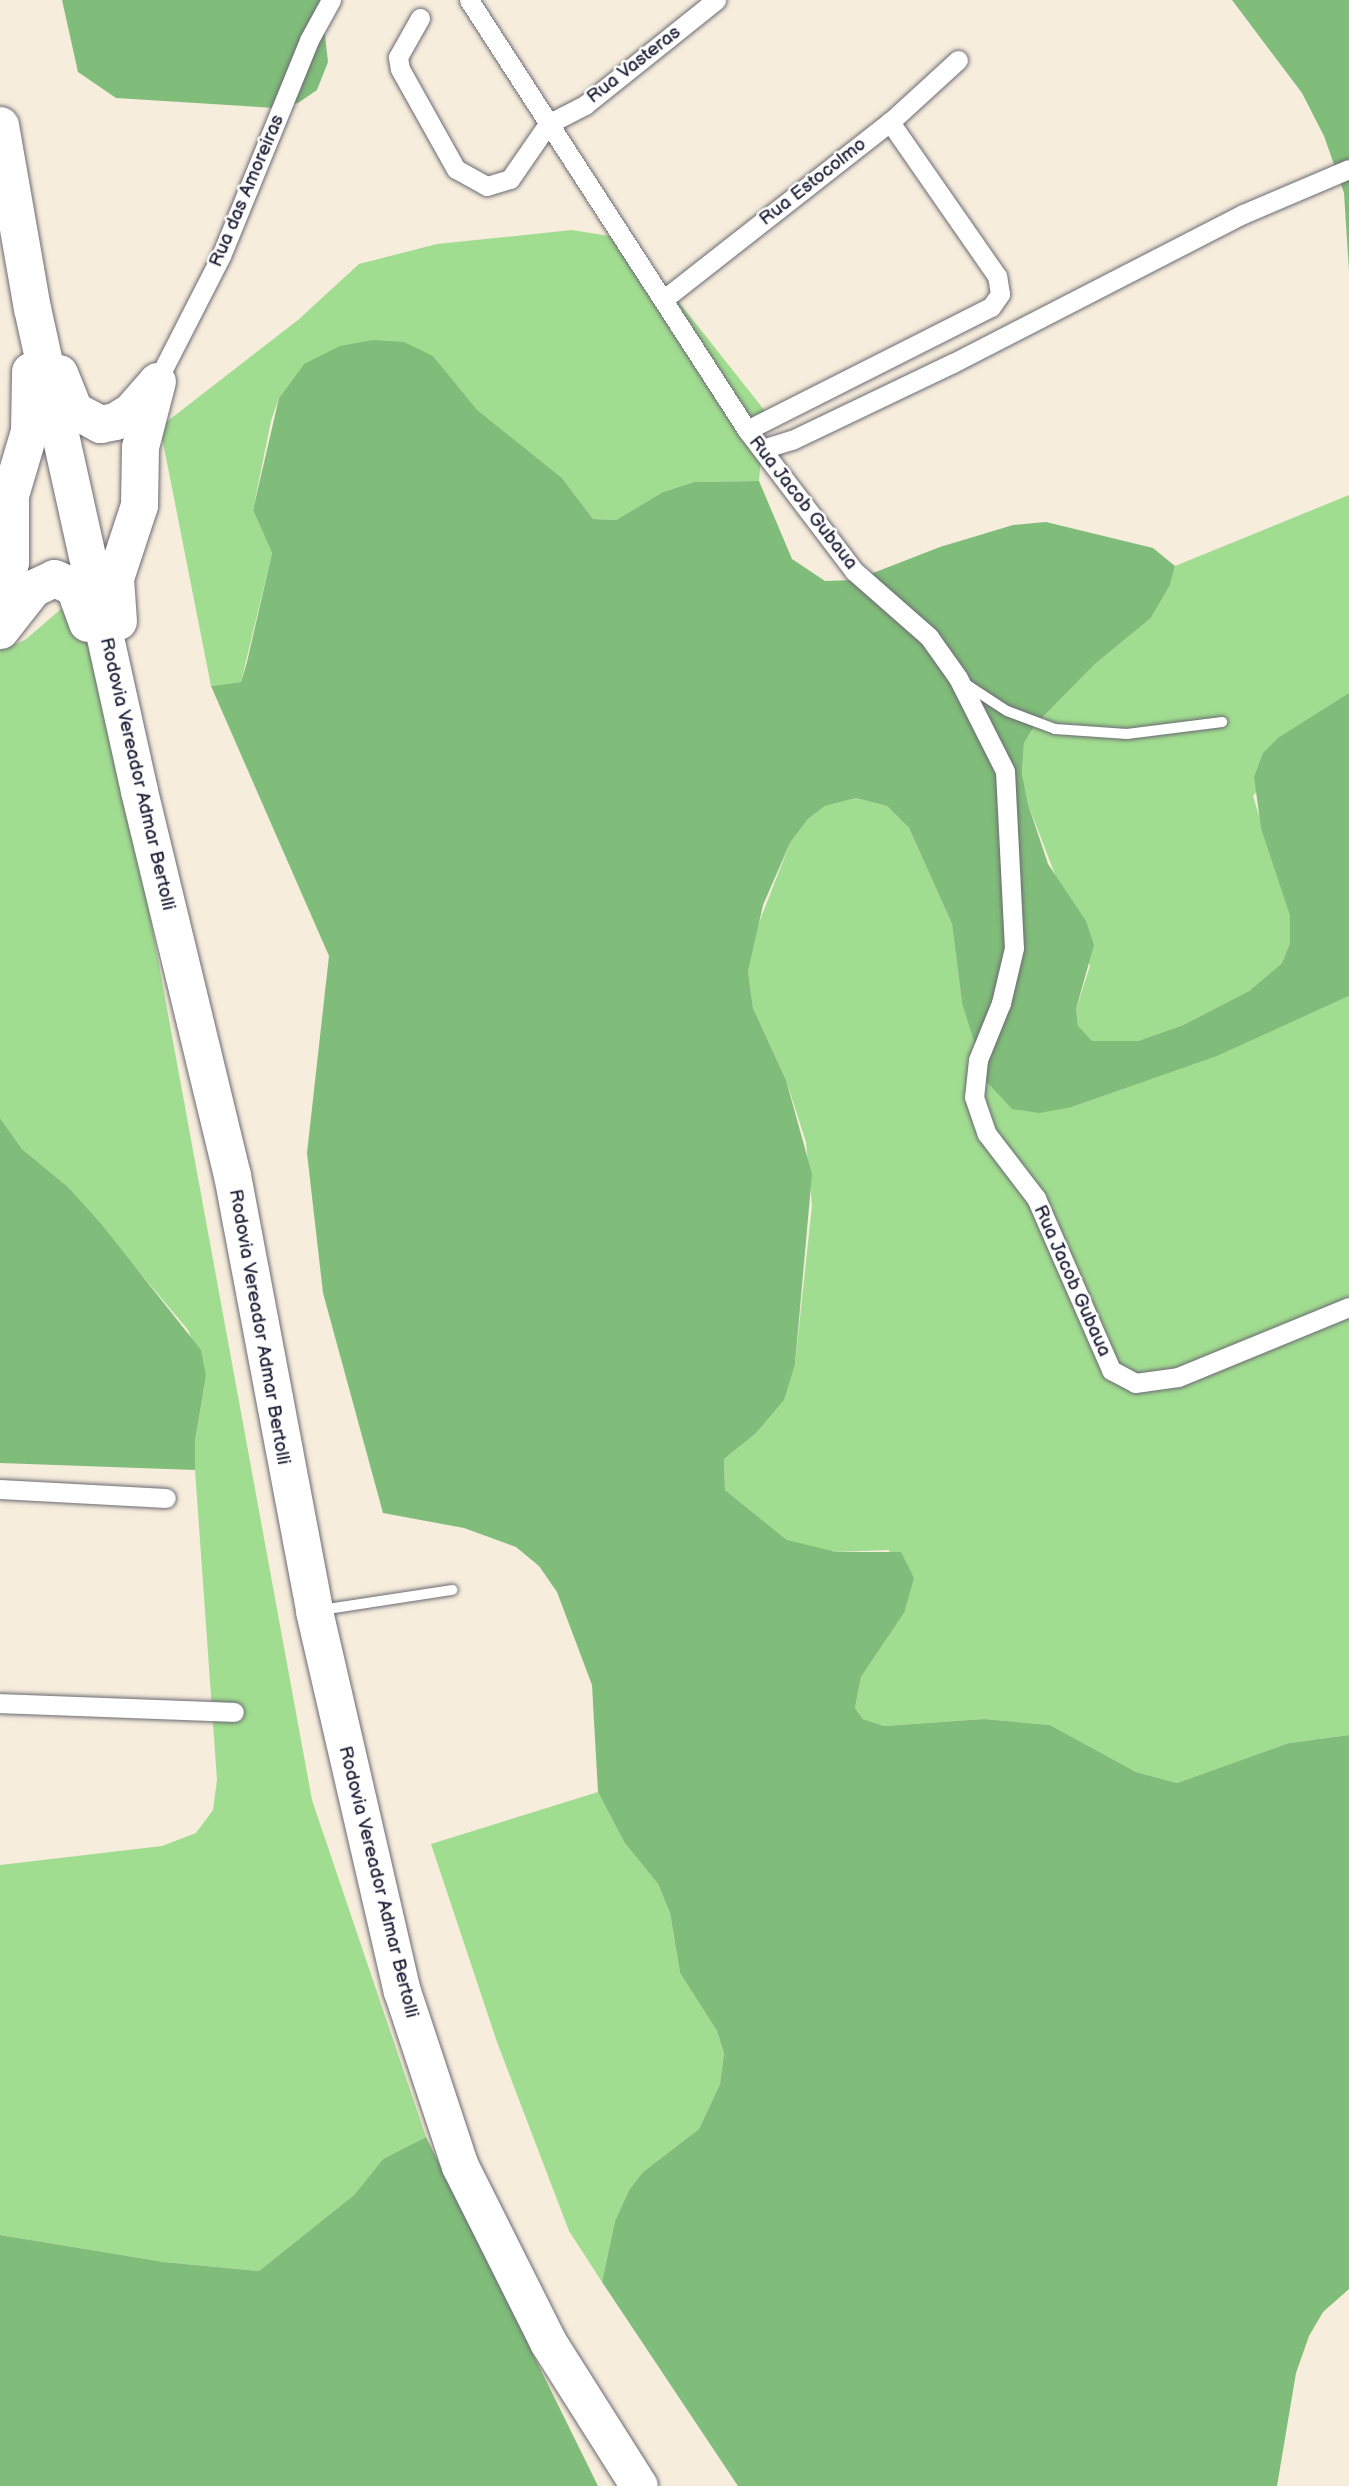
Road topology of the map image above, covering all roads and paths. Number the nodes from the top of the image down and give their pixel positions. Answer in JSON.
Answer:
{"nodes":[{"id":1,"x":331,"y":0,"type":"edge"},
{"id":2,"x":469,"y":0,"type":"edge"},
{"id":3,"x":716,"y":0,"type":"edge"},
{"id":4,"x":420,"y":18,"type":"dead end"},
{"id":5,"x":958,"y":60,"type":"dead end"},
{"id":6,"x":890,"y":122,"type":"junction"},
{"id":7,"x":548,"y":124,"type":"junction"},
{"id":8,"x":0,"y":125,"type":"edge"},
{"id":9,"x":1349,"y":169,"type":"edge"},
{"id":10,"x":664,"y":299,"type":"junction"},
{"id":11,"x":33,"y":308,"type":"junction"},
{"id":12,"x":157,"y":381,"type":"junction"},
{"id":13,"x":747,"y":430,"type":"junction"},
{"id":14,"x":762,"y":449,"type":"junction"},
{"id":15,"x":0,"y":607,"type":"edge"},
{"id":16,"x":0,"y":630,"type":"edge"},
{"id":17,"x":958,"y":678,"type":"junction"},
{"id":18,"x":1222,"y":722,"type":"dead end"},
{"id":19,"x":139,"y":791,"type":"junction"},
{"id":20,"x":1349,"y":1307,"type":"edge"},
{"id":21,"x":0,"y":1489,"type":"edge"},
{"id":22,"x":166,"y":1498,"type":"dead end"},
{"id":23,"x":452,"y":1590,"type":"dead end"},
{"id":24,"x":314,"y":1612,"type":"junction"},
{"id":25,"x":0,"y":1703,"type":"edge"},
{"id":26,"x":234,"y":1712,"type":"dead end"},
{"id":27,"x":639,"y":2486,"type":"edge"}],
"edges":[{"from":1,"to":12,"type":"street","name":"Rua das Amoreiras"},
{"from":2,"to":7,"type":"street","name":"Rua Jacob Gubaua"},
{"from":3,"to":7,"type":"street","name":"Rua Vasteras"},
{"from":4,"to":7,"type":"street"},
{"from":5,"to":6,"type":"street","name":"Rua Estocolmo"},
{"from":6,"to":10,"type":"street","name":"Rua Estocolmo"},
{"from":6,"to":13,"type":"street"},
{"from":7,"to":10,"type":"street","name":"Rua Jacob Gubaua"},
{"from":8,"to":11,"type":"highway","name":"Rodovia Vereador Admar Bertolli"},
{"from":9,"to":14,"type":"street"},
{"from":10,"to":13,"type":"street","name":"Rua Jacob Gubaua"},
{"from":11,"to":12,"type":"highway"},
{"from":11,"to":15,"type":"highway"},
{"from":11,"to":19,"type":"highway","name":"Rodovia Vereador Admar Bertolli"},
{"from":12,"to":19,"type":"highway"},
{"from":13,"to":14,"type":"street","name":"Rua Jacob Gubaua"},
{"from":14,"to":17,"type":"street","name":"Rua Jacob Gubaua"},
{"from":16,"to":19,"type":"highway"},
{"from":17,"to":18,"type":"lane"},
{"from":17,"to":20,"type":"street","name":"Rua Jacob Gubaua"},
{"from":19,"to":24,"type":"highway","name":"Rodovia Vereador Admar Bertolli"},
{"from":21,"to":22,"type":"street"},
{"from":23,"to":24,"type":"lane"},
{"from":24,"to":27,"type":"highway","name":"Rodovia Vereador Admar Bertolli"},
{"from":25,"to":26,"type":"street"}]}
